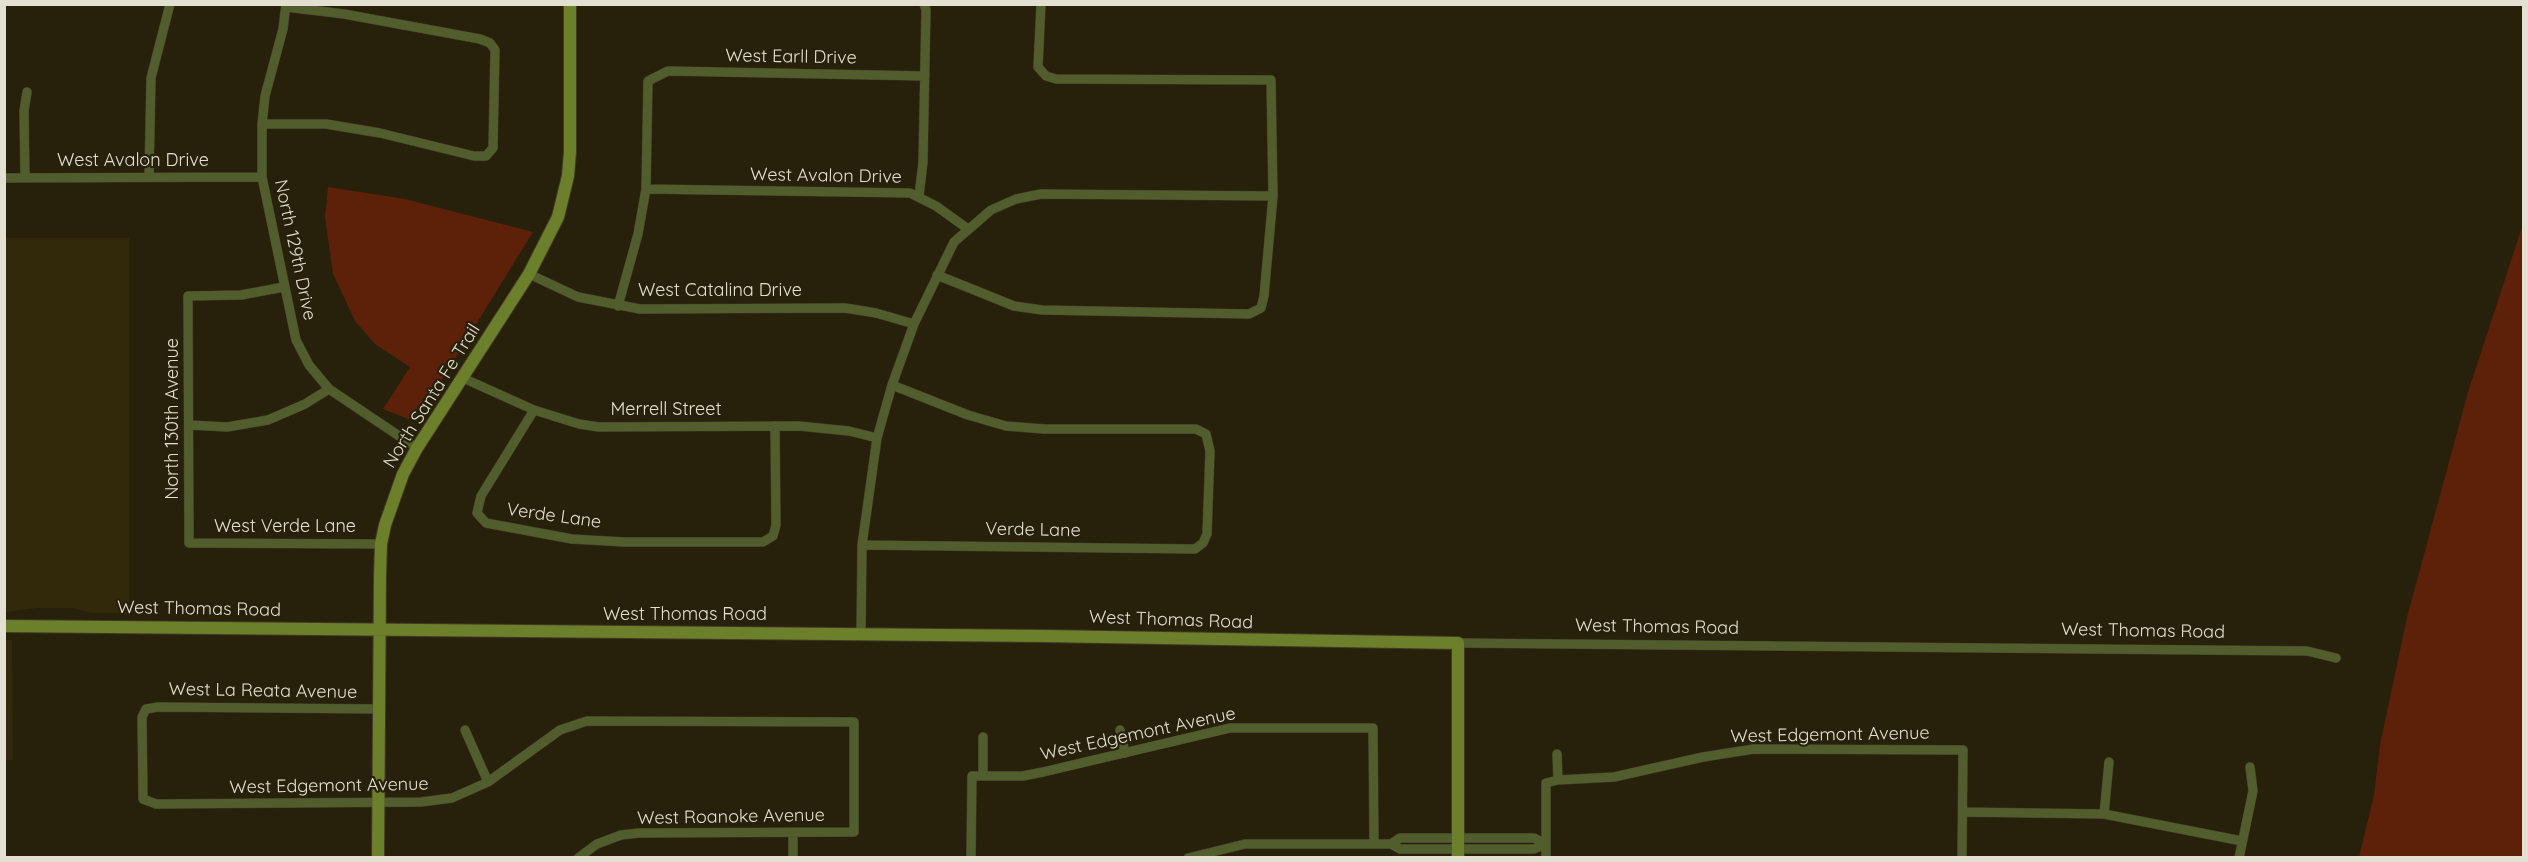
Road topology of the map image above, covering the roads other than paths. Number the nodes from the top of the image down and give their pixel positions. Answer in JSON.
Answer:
{"nodes":[{"id":1,"x":170,"y":4,"type":"edge"},
{"id":2,"x":570,"y":4,"type":"edge"},
{"id":3,"x":924,"y":4,"type":"edge"},
{"id":4,"x":1041,"y":4,"type":"edge"},
{"id":5,"x":286,"y":6,"type":"edge"},
{"id":6,"x":925,"y":76,"type":"junction"},
{"id":7,"x":27,"y":92,"type":"dead end"},
{"id":8,"x":262,"y":124,"type":"junction"},
{"id":9,"x":149,"y":177,"type":"junction"},
{"id":10,"x":262,"y":177,"type":"junction"},
{"id":11,"x":4,"y":178,"type":"edge"},
{"id":12,"x":25,"y":178,"type":"junction"},
{"id":13,"x":646,"y":189,"type":"junction"},
{"id":14,"x":919,"y":196,"type":"junction"},
{"id":15,"x":1273,"y":196,"type":"junction"},
{"id":16,"x":968,"y":229,"type":"junction"},
{"id":17,"x":530,"y":274,"type":"junction"},
{"id":18,"x":937,"y":275,"type":"junction"},
{"id":19,"x":284,"y":287,"type":"junction"},
{"id":20,"x":618,"y":306,"type":"junction"},
{"id":21,"x":914,"y":324,"type":"junction"},
{"id":22,"x":463,"y":378,"type":"junction"},
{"id":23,"x":892,"y":385,"type":"junction"},
{"id":24,"x":328,"y":388,"type":"junction"},
{"id":25,"x":534,"y":410,"type":"junction"},
{"id":26,"x":190,"y":426,"type":"junction"},
{"id":27,"x":775,"y":426,"type":"junction"},
{"id":28,"x":877,"y":438,"type":"junction"},
{"id":29,"x":417,"y":448,"type":"junction"},
{"id":30,"x":189,"y":543,"type":"joint"},
{"id":31,"x":381,"y":544,"type":"junction"},
{"id":32,"x":862,"y":545,"type":"junction"},
{"id":33,"x":4,"y":626,"type":"edge"},
{"id":34,"x":380,"y":630,"type":"junction"},
{"id":35,"x":861,"y":634,"type":"junction"},
{"id":36,"x":1458,"y":643,"type":"junction"},
{"id":37,"x":2336,"y":658,"type":"dead end"},
{"id":38,"x":380,"y":709,"type":"junction"},
{"id":39,"x":465,"y":730,"type":"dead end"},
{"id":40,"x":1120,"y":730,"type":"dead end"},
{"id":41,"x":983,"y":737,"type":"dead end"},
{"id":42,"x":1125,"y":753,"type":"junction"},
{"id":43,"x":1557,"y":754,"type":"dead end"},
{"id":44,"x":2109,"y":762,"type":"dead end"},
{"id":45,"x":2250,"y":767,"type":"dead end"},
{"id":46,"x":982,"y":776,"type":"junction"},
{"id":47,"x":1558,"y":780,"type":"junction"},
{"id":48,"x":488,"y":782,"type":"junction"},
{"id":49,"x":143,"y":799,"type":"joint"},
{"id":50,"x":378,"y":804,"type":"junction"},
{"id":51,"x":1963,"y":812,"type":"junction"},
{"id":52,"x":2104,"y":814,"type":"junction"},
{"id":53,"x":854,"y":832,"type":"joint"},
{"id":54,"x":793,"y":833,"type":"junction"},
{"id":55,"x":2242,"y":841,"type":"junction"},
{"id":56,"x":1374,"y":844,"type":"junction"},
{"id":57,"x":1546,"y":844,"type":"junction"},
{"id":58,"x":1458,"y":848,"type":"edge"},
{"id":59,"x":378,"y":858,"type":"edge"},
{"id":60,"x":578,"y":858,"type":"edge"},
{"id":61,"x":793,"y":858,"type":"edge"},
{"id":62,"x":971,"y":858,"type":"edge"},
{"id":63,"x":1188,"y":858,"type":"edge"},
{"id":64,"x":1546,"y":858,"type":"edge"},
{"id":65,"x":1962,"y":858,"type":"edge"},
{"id":66,"x":2239,"y":858,"type":"edge"}],
"edges":[{"from":1,"to":9,"type":"street"},
{"from":2,"to":17,"type":"street","name":"North Santa Fe Trail"},
{"from":3,"to":6,"type":"street"},
{"from":4,"to":15,"type":"street"},
{"from":5,"to":8,"type":"street","name":"North 129th Drive"},
{"from":5,"to":8,"type":"street"},
{"from":6,"to":13,"type":"street","name":"West Earll Drive"},
{"from":6,"to":14,"type":"street"},
{"from":7,"to":12,"type":"street"},
{"from":8,"to":10,"type":"street","name":"North 129th Drive"},
{"from":9,"to":10,"type":"street","name":"West Avalon Drive"},
{"from":9,"to":12,"type":"street","name":"West Avalon Drive"},
{"from":10,"to":19,"type":"street","name":"North 129th Drive"},
{"from":11,"to":12,"type":"street","name":"West Avalon Drive"},
{"from":13,"to":14,"type":"street","name":"West Avalon Drive"},
{"from":13,"to":20,"type":"street"},
{"from":14,"to":16,"type":"street","name":"West Avalon Drive"},
{"from":15,"to":16,"type":"street"},
{"from":15,"to":18,"type":"street"},
{"from":16,"to":18,"type":"street"},
{"from":17,"to":20,"type":"street","name":"West Catalina Drive"},
{"from":17,"to":22,"type":"street","name":"North Santa Fe Trail"},
{"from":18,"to":21,"type":"street"},
{"from":19,"to":24,"type":"street","name":"North 129th Drive"},
{"from":19,"to":26,"type":"street","name":"North 130th Avenue"},
{"from":20,"to":21,"type":"street","name":"West Catalina Drive"},
{"from":21,"to":23,"type":"street"},
{"from":22,"to":25,"type":"street","name":"Merrell Street"},
{"from":22,"to":29,"type":"street","name":"North Santa Fe Trail"},
{"from":23,"to":28,"type":"street"},
{"from":23,"to":32,"type":"street","name":"Verde Lane"},
{"from":24,"to":26,"type":"street"},
{"from":24,"to":29,"type":"street","name":"North 129th Drive"},
{"from":25,"to":27,"type":"street","name":"Merrell Street"},
{"from":25,"to":27,"type":"street","name":"Verde Lane"},
{"from":26,"to":30,"type":"street","name":"North 130th Avenue"},
{"from":27,"to":28,"type":"street","name":"Merrell Street"},
{"from":28,"to":32,"type":"street"},
{"from":29,"to":31,"type":"street","name":"North Santa Fe Trail"},
{"from":30,"to":31,"type":"street","name":"West Verde Lane"},
{"from":31,"to":34,"type":"street","name":"North Santa Fe Trail"},
{"from":32,"to":35,"type":"street"},
{"from":33,"to":34,"type":"street","name":"West Thomas Road"},
{"from":34,"to":35,"type":"street","name":"West Thomas Road"},
{"from":34,"to":38,"type":"street","name":"North Santa Fe Trail"},
{"from":35,"to":36,"type":"street","name":"West Thomas Road"},
{"from":36,"to":37,"type":"street","name":"West Thomas Road"},
{"from":36,"to":58,"type":"street"},
{"from":38,"to":49,"type":"street","name":"West La Reata Avenue"},
{"from":38,"to":50,"type":"street","name":"North Santa Fe Trail"},
{"from":39,"to":48,"type":"street"},
{"from":40,"to":42,"type":"street"},
{"from":41,"to":46,"type":"street"},
{"from":42,"to":46,"type":"street","name":"West Edgemont Avenue"},
{"from":42,"to":56,"type":"street","name":"West Edgemont Avenue"},
{"from":43,"to":47,"type":"street"},
{"from":44,"to":52,"type":"street"},
{"from":45,"to":55,"type":"street"},
{"from":46,"to":62,"type":"street"},
{"from":47,"to":51,"type":"street","name":"West Edgemont Avenue"},
{"from":47,"to":57,"type":"street"},
{"from":48,"to":50,"type":"street","name":"West Edgemont Avenue"},
{"from":48,"to":53,"type":"street","name":"West Edgemont Avenue"},
{"from":49,"to":50,"type":"street","name":"West Edgemont Avenue"},
{"from":50,"to":59,"type":"street","name":"North Santa Fe Trail"},
{"from":51,"to":52,"type":"street"},
{"from":51,"to":65,"type":"street"},
{"from":52,"to":55,"type":"street"},
{"from":53,"to":54,"type":"street","name":"West Roanoke Avenue"},
{"from":54,"to":60,"type":"street","name":"West Roanoke Avenue"},
{"from":54,"to":61,"type":"street"},
{"from":55,"to":66,"type":"street"},
{"from":56,"to":58,"type":"street"},
{"from":56,"to":63,"type":"street"},
{"from":57,"to":58,"type":"street"},
{"from":57,"to":64,"type":"street"}]}
